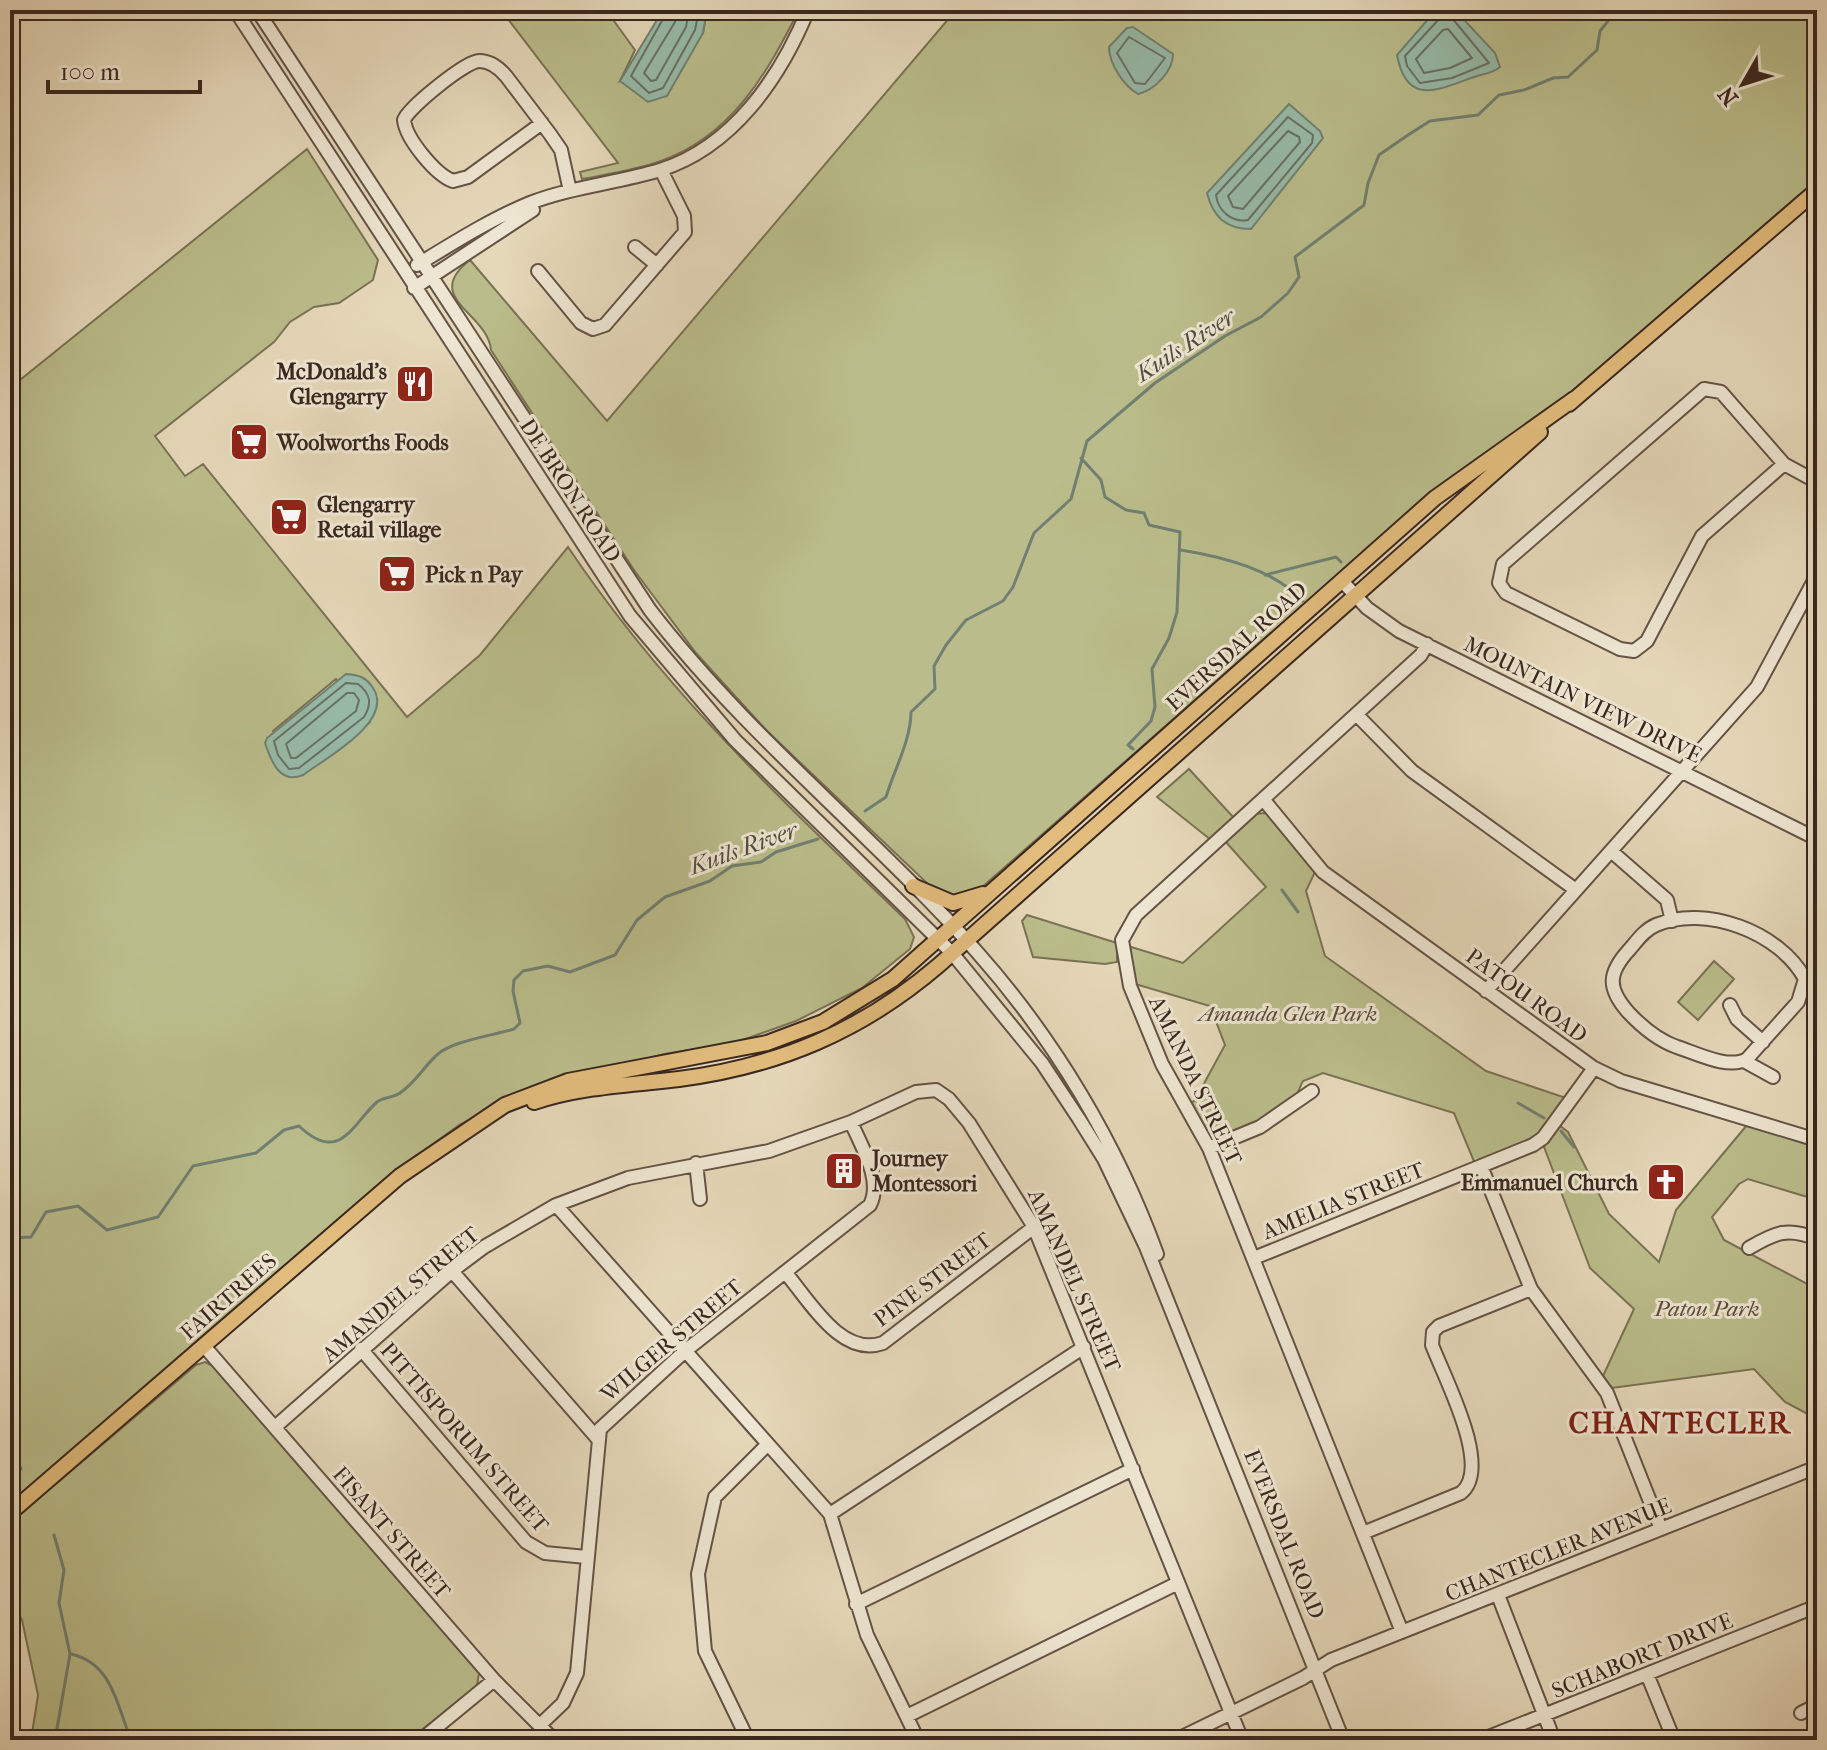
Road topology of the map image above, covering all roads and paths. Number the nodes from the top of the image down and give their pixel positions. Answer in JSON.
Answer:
{"nodes":[{"id":1,"x":235,"y":10,"type":"edge"},
{"id":2,"x":257,"y":10,"type":"edge"},
{"id":3,"x":808,"y":10,"type":"edge"},
{"id":4,"x":542,"y":123,"type":"junction"},
{"id":5,"x":661,"y":170,"type":"junction"},
{"id":6,"x":1817,"y":190,"type":"edge"},
{"id":7,"x":570,"y":191,"type":"junction"},
{"id":8,"x":552,"y":197,"type":"junction"},
{"id":9,"x":635,"y":247,"type":"dead end"},
{"id":10,"x":422,"y":262,"type":"junction"},
{"id":11,"x":657,"y":265,"type":"junction"},
{"id":12,"x":538,"y":271,"type":"dead end"},
{"id":13,"x":404,"y":273,"type":"junction"},
{"id":14,"x":431,"y":277,"type":"junction"},
{"id":15,"x":414,"y":288,"type":"junction"},
{"id":16,"x":1574,"y":399,"type":"junction"},
{"id":17,"x":1784,"y":464,"type":"junction"},
{"id":18,"x":1817,"y":482,"type":"edge"},
{"id":19,"x":1817,"y":575,"type":"edge"},
{"id":20,"x":1342,"y":581,"type":"junction"},
{"id":21,"x":1355,"y":596,"type":"junction"},
{"id":22,"x":1427,"y":644,"type":"junction"},
{"id":23,"x":1356,"y":714,"type":"junction"},
{"id":24,"x":1683,"y":772,"type":"junction"},
{"id":25,"x":1263,"y":799,"type":"junction"},
{"id":26,"x":1817,"y":839,"type":"edge"},
{"id":27,"x":1611,"y":851,"type":"junction"},
{"id":28,"x":913,"y":886,"type":"junction"},
{"id":29,"x":997,"y":887,"type":"junction"},
{"id":30,"x":1576,"y":890,"type":"junction"},
{"id":31,"x":1672,"y":921,"type":"junction"},
{"id":32,"x":953,"y":926,"type":"junction"},
{"id":33,"x":940,"y":939,"type":"junction"},
{"id":34,"x":967,"y":941,"type":"junction"},
{"id":35,"x":952,"y":953,"type":"junction"},
{"id":36,"x":1811,"y":978,"type":"edge"},
{"id":37,"x":1486,"y":991,"type":"junction"},
{"id":38,"x":1730,"y":1005,"type":"dead end"},
{"id":39,"x":1763,"y":1042,"type":"junction"},
{"id":40,"x":1744,"y":1061,"type":"junction"},
{"id":41,"x":1594,"y":1068,"type":"junction"},
{"id":42,"x":1773,"y":1077,"type":"dead end"},
{"id":43,"x":1312,"y":1091,"type":"dead end"},
{"id":44,"x":481,"y":1121,"type":"junction"},
{"id":45,"x":851,"y":1122,"type":"junction"},
{"id":46,"x":1817,"y":1140,"type":"edge"},
{"id":47,"x":1209,"y":1148,"type":"junction"},
{"id":48,"x":696,"y":1163,"type":"junction"},
{"id":49,"x":1481,"y":1166,"type":"junction"},
{"id":50,"x":700,"y":1199,"type":"dead end"},
{"id":51,"x":556,"y":1205,"type":"junction"},
{"id":52,"x":1034,"y":1227,"type":"junction"},
{"id":53,"x":1817,"y":1239,"type":"edge"},
{"id":54,"x":1749,"y":1248,"type":"dead end"},
{"id":55,"x":1254,"y":1258,"type":"junction"},
{"id":56,"x":452,"y":1271,"type":"junction"},
{"id":57,"x":785,"y":1272,"type":"junction"},
{"id":58,"x":1531,"y":1289,"type":"junction"},
{"id":59,"x":1187,"y":1344,"type":"junction"},
{"id":60,"x":204,"y":1346,"type":"junction"},
{"id":61,"x":1084,"y":1347,"type":"junction"},
{"id":62,"x":361,"y":1349,"type":"junction"},
{"id":63,"x":685,"y":1351,"type":"junction"},
{"id":64,"x":275,"y":1427,"type":"junction"},
{"id":65,"x":597,"y":1438,"type":"junction"},
{"id":66,"x":768,"y":1444,"type":"junction"},
{"id":67,"x":1133,"y":1469,"type":"junction"},
{"id":68,"x":1816,"y":1469,"type":"edge"},
{"id":69,"x":10,"y":1513,"type":"edge"},
{"id":70,"x":830,"y":1514,"type":"junction"},
{"id":71,"x":1661,"y":1529,"type":"junction"},
{"id":72,"x":1363,"y":1533,"type":"junction"},
{"id":73,"x":586,"y":1557,"type":"junction"},
{"id":74,"x":1176,"y":1584,"type":"junction"},
{"id":75,"x":1498,"y":1595,"type":"junction"},
{"id":76,"x":856,"y":1604,"type":"junction"},
{"id":77,"x":1817,"y":1606,"type":"edge"},
{"id":78,"x":1402,"y":1632,"type":"junction"},
{"id":79,"x":1316,"y":1670,"type":"junction"},
{"id":80,"x":1647,"y":1674,"type":"junction"},
{"id":81,"x":494,"y":1680,"type":"junction"},
{"id":82,"x":1817,"y":1705,"type":"edge"},
{"id":83,"x":1801,"y":1713,"type":"dead end"},
{"id":84,"x":1230,"y":1714,"type":"junction"},
{"id":85,"x":1544,"y":1715,"type":"junction"},
{"id":86,"x":907,"y":1716,"type":"junction"},
{"id":87,"x":540,"y":1725,"type":"junction"},
{"id":88,"x":421,"y":1740,"type":"edge"},
{"id":89,"x":554,"y":1740,"type":"edge"},
{"id":90,"x":748,"y":1740,"type":"edge"},
{"id":91,"x":918,"y":1740,"type":"edge"},
{"id":92,"x":1176,"y":1740,"type":"edge"},
{"id":93,"x":1242,"y":1740,"type":"edge"},
{"id":94,"x":1343,"y":1740,"type":"edge"},
{"id":95,"x":1481,"y":1740,"type":"edge"},
{"id":96,"x":1554,"y":1740,"type":"edge"},
{"id":97,"x":1674,"y":1740,"type":"edge"}],
"edges":[{"from":1,"to":13,"type":"street","name":"DE BRON ROAD"},
{"from":2,"to":10,"type":"street","name":"DE BRON ROAD"},
{"from":3,"to":5,"type":"street"},
{"from":4,"to":4,"type":"street"},
{"from":4,"to":7,"type":"street"},
{"from":5,"to":7,"type":"street"},
{"from":5,"to":11,"type":"street"},
{"from":6,"to":16,"type":"main road","name":"EVERSDAL ROAD"},
{"from":7,"to":8,"type":"street"},
{"from":8,"to":10,"type":"street"},
{"from":8,"to":14,"type":"street"},
{"from":9,"to":11,"type":"street"},
{"from":10,"to":13,"type":"street"},
{"from":10,"to":14,"type":"street","name":"DE BRON ROAD"},
{"from":11,"to":12,"type":"street"},
{"from":13,"to":15,"type":"street","name":"DE BRON ROAD"},
{"from":14,"to":15,"type":"street"},
{"from":14,"to":28,"type":"street","name":"DE BRON ROAD"},
{"from":15,"to":33,"type":"street","name":"DE BRON ROAD"},
{"from":16,"to":20,"type":"main road","name":"EVERSDAL ROAD"},
{"from":16,"to":21,"type":"main road","name":"EVERSDAL ROAD"},
{"from":17,"to":17,"type":"street"},
{"from":17,"to":18,"type":"street"},
{"from":19,"to":24,"type":"street"},
{"from":20,"to":21,"type":"street","name":"MOUNTAIN VIEW DRIVE"},
{"from":20,"to":29,"type":"main road","name":"EVERSDAL ROAD"},
{"from":21,"to":22,"type":"street","name":"MOUNTAIN VIEW DRIVE"},
{"from":21,"to":34,"type":"main road","name":"EVERSDAL ROAD"},
{"from":22,"to":23,"type":"street","name":"AMANDA STREET"},
{"from":22,"to":24,"type":"street","name":"MOUNTAIN VIEW DRIVE"},
{"from":23,"to":25,"type":"street","name":"AMANDA STREET"},
{"from":23,"to":30,"type":"street"},
{"from":24,"to":26,"type":"street","name":"MOUNTAIN VIEW DRIVE"},
{"from":24,"to":27,"type":"street"},
{"from":25,"to":37,"type":"street","name":"PATOU ROAD"},
{"from":25,"to":47,"type":"street","name":"AMANDA STREET"},
{"from":27,"to":30,"type":"street"},
{"from":27,"to":31,"type":"street"},
{"from":28,"to":29,"type":"main road"},
{"from":28,"to":32,"type":"street","name":"DE BRON ROAD"},
{"from":29,"to":32,"type":"main road","name":"EVERSDAL ROAD"},
{"from":30,"to":37,"type":"street"},
{"from":31,"to":36,"type":"street"},
{"from":31,"to":40,"type":"street"},
{"from":32,"to":33,"type":"main road","name":"FAIRTREES"},
{"from":32,"to":34,"type":"street","name":"EVERSDAL ROAD"},
{"from":33,"to":35,"type":"street","name":"EVERSDAL ROAD"},
{"from":33,"to":44,"type":"main road","name":"FAIRTREES"},
{"from":34,"to":35,"type":"main road","name":"FAIRTREES"},
{"from":34,"to":59,"type":"street","name":"EVERSDAL ROAD"},
{"from":35,"to":44,"type":"main road","name":"FAIRTREES"},
{"from":35,"to":59,"type":"street","name":"EVERSDAL ROAD"},
{"from":36,"to":39,"type":"street"},
{"from":37,"to":41,"type":"street","name":"PATOU ROAD"},
{"from":38,"to":39,"type":"street"},
{"from":39,"to":40,"type":"street"},
{"from":40,"to":42,"type":"street"},
{"from":41,"to":46,"type":"street","name":"PATOU ROAD"},
{"from":41,"to":49,"type":"street","name":"AMELIA STREET"},
{"from":43,"to":47,"type":"street"},
{"from":44,"to":60,"type":"main road","name":"FAIRTREES"},
{"from":45,"to":48,"type":"street","name":"AMANDEL STREET"},
{"from":45,"to":52,"type":"street","name":"AMANDEL STREET"},
{"from":45,"to":57,"type":"street","name":"WILGER STREET"},
{"from":47,"to":55,"type":"street","name":"AMANDA STREET"},
{"from":48,"to":50,"type":"street"},
{"from":48,"to":51,"type":"street","name":"AMANDEL STREET"},
{"from":49,"to":55,"type":"street","name":"AMELIA STREET"},
{"from":49,"to":58,"type":"street"},
{"from":51,"to":56,"type":"street","name":"AMANDEL STREET"},
{"from":51,"to":63,"type":"street"},
{"from":52,"to":57,"type":"street","name":"PINE STREET"},
{"from":52,"to":61,"type":"street","name":"AMANDEL STREET"},
{"from":53,"to":54,"type":"street"},
{"from":55,"to":72,"type":"street","name":"AMANDA STREET"},
{"from":56,"to":62,"type":"street","name":"AMANDEL STREET"},
{"from":56,"to":65,"type":"street"},
{"from":57,"to":63,"type":"street","name":"WILGER STREET"},
{"from":58,"to":71,"type":"street"},
{"from":58,"to":72,"type":"street"},
{"from":59,"to":79,"type":"street","name":"EVERSDAL ROAD"},
{"from":60,"to":64,"type":"street","name":"FISANT STREET"},
{"from":60,"to":69,"type":"main road","name":"FAIRTREES"},
{"from":61,"to":67,"type":"street","name":"AMANDEL STREET"},
{"from":61,"to":70,"type":"street"},
{"from":62,"to":64,"type":"street","name":"AMANDEL STREET"},
{"from":62,"to":73,"type":"street","name":"PITTISPORUM STREET"},
{"from":63,"to":65,"type":"street","name":"WILGER STREET"},
{"from":63,"to":66,"type":"street"},
{"from":64,"to":81,"type":"street","name":"FISANT STREET"},
{"from":65,"to":73,"type":"street"},
{"from":66,"to":70,"type":"street"},
{"from":66,"to":90,"type":"street"},
{"from":67,"to":74,"type":"street","name":"AMANDEL STREET"},
{"from":67,"to":76,"type":"street"},
{"from":68,"to":71,"type":"street","name":"CHANTECLER AVENUE"},
{"from":70,"to":76,"type":"street"},
{"from":71,"to":75,"type":"street","name":"CHANTECLER AVENUE"},
{"from":72,"to":78,"type":"street","name":"AMANDA STREET"},
{"from":73,"to":87,"type":"street"},
{"from":74,"to":84,"type":"street","name":"AMANDEL STREET"},
{"from":74,"to":86,"type":"street"},
{"from":75,"to":78,"type":"street","name":"CHANTECLER AVENUE"},
{"from":75,"to":85,"type":"street"},
{"from":76,"to":86,"type":"street"},
{"from":77,"to":80,"type":"street","name":"SCHABORT DRIVE"},
{"from":78,"to":79,"type":"street","name":"CHANTECLER AVENUE"},
{"from":79,"to":84,"type":"street","name":"CHANTECLER AVENUE"},
{"from":79,"to":94,"type":"street","name":"EVERSDAL ROAD"},
{"from":80,"to":85,"type":"street","name":"SCHABORT DRIVE"},
{"from":80,"to":97,"type":"street"},
{"from":81,"to":87,"type":"street","name":"FISANT STREET"},
{"from":81,"to":88,"type":"street"},
{"from":82,"to":83,"type":"street"},
{"from":84,"to":92,"type":"street","name":"CHANTECLER AVENUE"},
{"from":84,"to":93,"type":"street","name":"AMANDEL STREET"},
{"from":85,"to":95,"type":"street","name":"SCHABORT DRIVE"},
{"from":85,"to":96,"type":"street"},
{"from":86,"to":91,"type":"street"},
{"from":87,"to":89,"type":"street","name":"FISANT STREET"}]}
